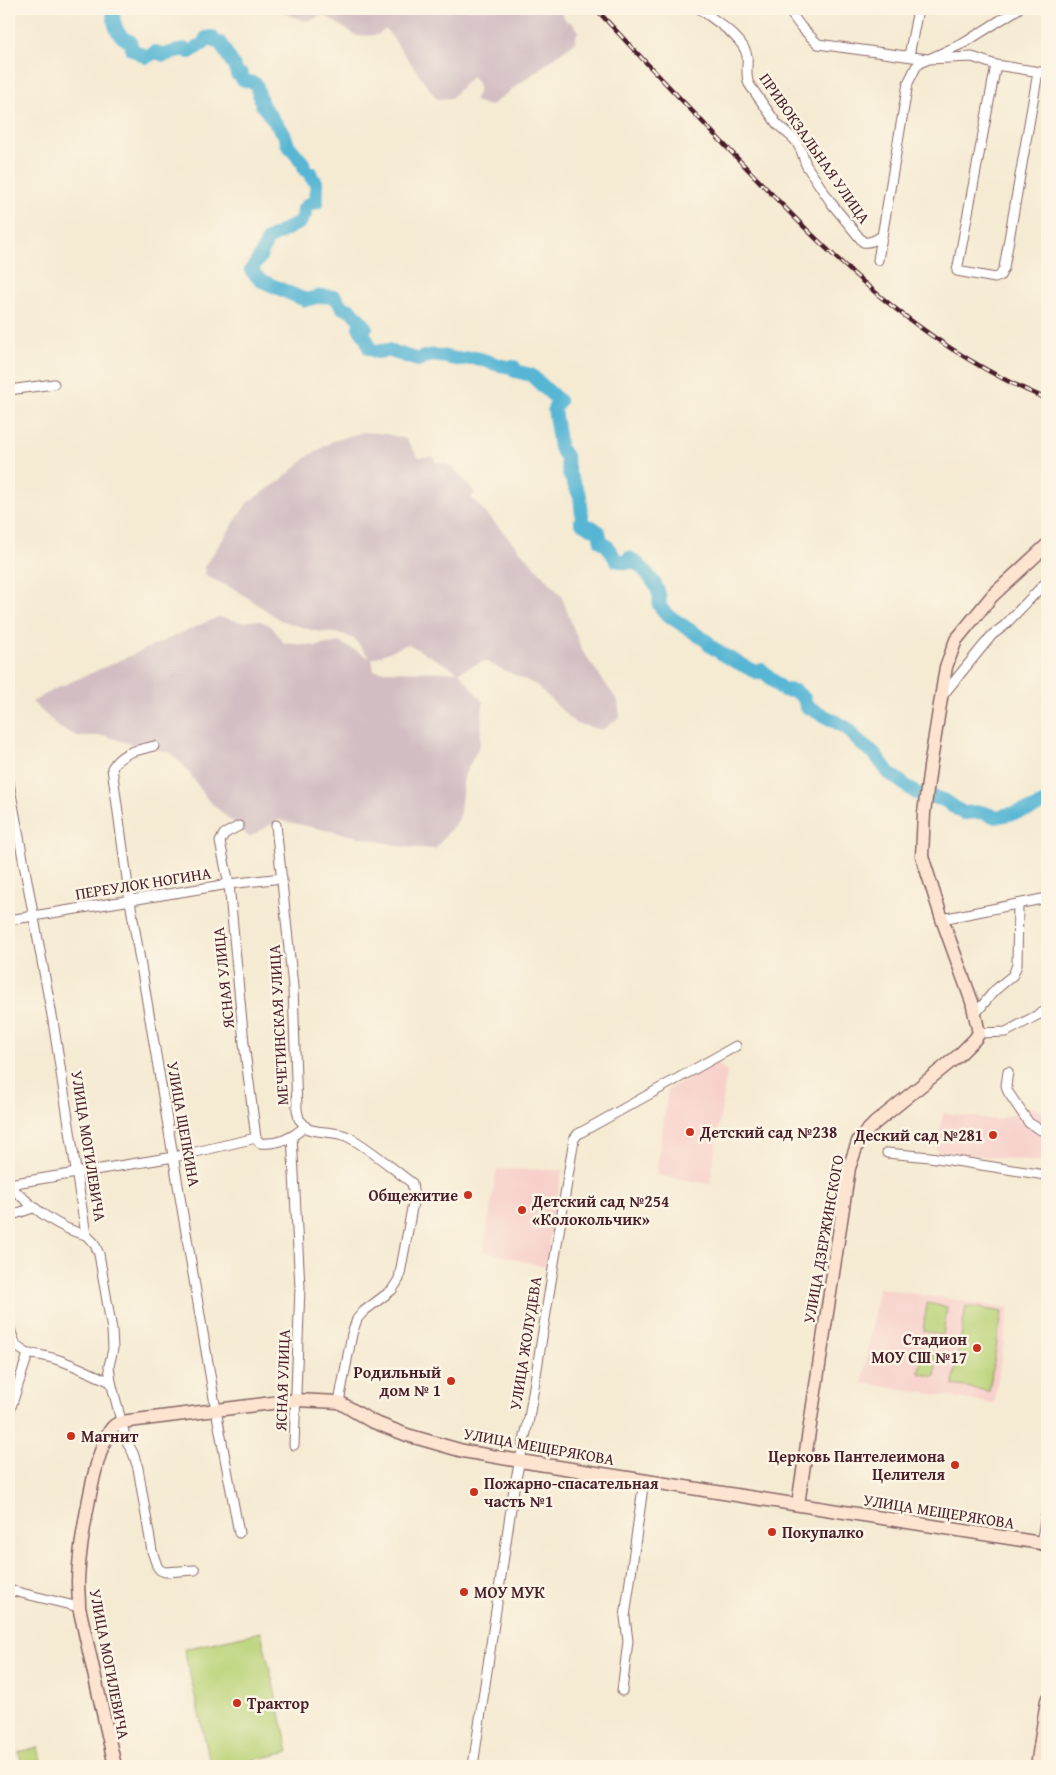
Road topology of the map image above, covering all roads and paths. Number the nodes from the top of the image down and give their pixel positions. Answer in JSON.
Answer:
{"nodes":[{"id":1,"x":700,"y":9,"type":"edge"},
{"id":2,"x":788,"y":9,"type":"edge"},
{"id":3,"x":918,"y":9,"type":"edge"},
{"id":4,"x":1018,"y":9,"type":"edge"},
{"id":5,"x":909,"y":56,"type":"junction"},
{"id":6,"x":927,"y":59,"type":"junction"},
{"id":7,"x":996,"y":65,"type":"junction"},
{"id":8,"x":1043,"y":72,"type":"edge"},
{"id":9,"x":882,"y":236,"type":"junction"},
{"id":10,"x":878,"y":260,"type":"dead end"},
{"id":11,"x":54,"y":384,"type":"dead end"},
{"id":12,"x":9,"y":390,"type":"edge"},
{"id":13,"x":1047,"y":545,"type":"edge"},
{"id":14,"x":1047,"y":581,"type":"edge"},
{"id":15,"x":941,"y":697,"type":"junction"},
{"id":16,"x":154,"y":746,"type":"dead end"},
{"id":17,"x":9,"y":783,"type":"edge"},
{"id":18,"x":276,"y":825,"type":"dead end"},
{"id":19,"x":239,"y":826,"type":"dead end"},
{"id":20,"x":282,"y":878,"type":"junction"},
{"id":21,"x":229,"y":884,"type":"junction"},
{"id":22,"x":1047,"y":898,"type":"edge"},
{"id":23,"x":130,"y":901,"type":"junction"},
{"id":24,"x":1018,"y":904,"type":"junction"},
{"id":25,"x":34,"y":916,"type":"junction"},
{"id":26,"x":942,"y":919,"type":"junction"},
{"id":27,"x":9,"y":920,"type":"edge"},
{"id":28,"x":1047,"y":1010,"type":"edge"},
{"id":29,"x":976,"y":1013,"type":"junction"},
{"id":30,"x":978,"y":1033,"type":"junction"},
{"id":31,"x":736,"y":1046,"type":"dead end"},
{"id":32,"x":1008,"y":1072,"type":"dead end"},
{"id":33,"x":304,"y":1127,"type":"junction"},
{"id":34,"x":1047,"y":1130,"type":"edge"},
{"id":35,"x":292,"y":1136,"type":"junction"},
{"id":36,"x":256,"y":1138,"type":"junction"},
{"id":37,"x":887,"y":1153,"type":"dead end"},
{"id":38,"x":174,"y":1156,"type":"junction"},
{"id":39,"x":78,"y":1173,"type":"junction"},
{"id":40,"x":1046,"y":1175,"type":"edge"},
{"id":41,"x":9,"y":1185,"type":"edge"},
{"id":42,"x":33,"y":1208,"type":"junction"},
{"id":43,"x":9,"y":1216,"type":"edge"},
{"id":44,"x":86,"y":1235,"type":"junction"},
{"id":45,"x":9,"y":1327,"type":"edge"},
{"id":46,"x":28,"y":1354,"type":"junction"},
{"id":47,"x":111,"y":1382,"type":"junction"},
{"id":48,"x":296,"y":1400,"type":"junction"},
{"id":49,"x":339,"y":1402,"type":"junction"},
{"id":50,"x":216,"y":1410,"type":"junction"},
{"id":51,"x":9,"y":1413,"type":"edge"},
{"id":52,"x":122,"y":1422,"type":"junction"},
{"id":53,"x":294,"y":1445,"type":"dead end"},
{"id":54,"x":520,"y":1462,"type":"junction"},
{"id":55,"x":644,"y":1480,"type":"junction"},
{"id":56,"x":798,"y":1504,"type":"junction"},
{"id":57,"x":1047,"y":1510,"type":"edge"},
{"id":58,"x":239,"y":1533,"type":"dead end"},
{"id":59,"x":1044,"y":1544,"type":"edge"},
{"id":60,"x":194,"y":1570,"type":"dead end"},
{"id":61,"x":9,"y":1590,"type":"edge"},
{"id":62,"x":79,"y":1607,"type":"junction"},
{"id":63,"x":622,"y":1691,"type":"dead end"},
{"id":64,"x":1047,"y":1700,"type":"edge"},
{"id":65,"x":1044,"y":1733,"type":"edge"},
{"id":66,"x":114,"y":1766,"type":"edge"},
{"id":67,"x":473,"y":1766,"type":"edge"},
{"id":68,"x":1037,"y":1766,"type":"edge"}],
"edges":[{"from":1,"to":9,"type":"street","name":"ПРИВОКЗАЛЬНАЯ УЛИЦА"},
{"from":2,"to":5,"type":"street"},
{"from":3,"to":5,"type":"street"},
{"from":4,"to":6,"type":"street"},
{"from":5,"to":6,"type":"street"},
{"from":6,"to":7,"type":"street"},
{"from":6,"to":9,"type":"street"},
{"from":7,"to":8,"type":"street"},
{"from":7,"to":8,"type":"street"},
{"from":9,"to":10,"type":"street"},
{"from":11,"to":12,"type":"street"},
{"from":13,"to":15,"type":"street"},
{"from":14,"to":15,"type":"street"},
{"from":15,"to":26,"type":"street"},
{"from":16,"to":23,"type":"street","name":"УЛИЦА ЩЕПКИНА"},
{"from":17,"to":25,"type":"street","name":"УЛИЦА МОГИЛЕВИЧА"},
{"from":18,"to":20,"type":"street","name":"МЕЧЕТИНСКАЯ УЛИЦА"},
{"from":19,"to":21,"type":"street","name":"ЯСНАЯ УЛИЦА"},
{"from":20,"to":21,"type":"street","name":"ПЕРЕУЛОК НОГИНА"},
{"from":20,"to":33,"type":"street","name":"МЕЧЕТИНСКАЯ УЛИЦА"},
{"from":21,"to":23,"type":"street","name":"ПЕРЕУЛОК НОГИНА"},
{"from":21,"to":36,"type":"street","name":"ЯСНАЯ УЛИЦА"},
{"from":22,"to":24,"type":"street"},
{"from":23,"to":25,"type":"street","name":"ПЕРЕУЛОК НОГИНА"},
{"from":23,"to":38,"type":"street","name":"УЛИЦА ЩЕПКИНА"},
{"from":24,"to":26,"type":"street"},
{"from":24,"to":29,"type":"street"},
{"from":25,"to":27,"type":"street","name":"ПЕРЕУЛОК НОГИНА"},
{"from":25,"to":39,"type":"street","name":"УЛИЦА МОГИЛЕВИЧА"},
{"from":26,"to":29,"type":"street"},
{"from":28,"to":30,"type":"street"},
{"from":29,"to":30,"type":"street"},
{"from":30,"to":56,"type":"street","name":"УЛИЦА ДЗЕРЖИНСКОГО"},
{"from":31,"to":54,"type":"street","name":"УЛИЦА ЖОЛУДЕВА"},
{"from":32,"to":34,"type":"street"},
{"from":33,"to":35,"type":"street"},
{"from":33,"to":49,"type":"street"},
{"from":35,"to":36,"type":"street"},
{"from":35,"to":48,"type":"street","name":"ЯСНАЯ УЛИЦА"},
{"from":36,"to":38,"type":"street"},
{"from":37,"to":40,"type":"street"},
{"from":38,"to":39,"type":"street"},
{"from":38,"to":50,"type":"street","name":"УЛИЦА ЩЕПКИНА"},
{"from":39,"to":41,"type":"street"},
{"from":39,"to":44,"type":"street","name":"УЛИЦА МОГИЛЕВИЧА"},
{"from":41,"to":42,"type":"street"},
{"from":42,"to":43,"type":"street"},
{"from":42,"to":44,"type":"street"},
{"from":44,"to":47,"type":"street","name":"УЛИЦА МОГИЛЕВИЧА"},
{"from":45,"to":46,"type":"street"},
{"from":46,"to":47,"type":"street"},
{"from":46,"to":51,"type":"street"},
{"from":47,"to":52,"type":"street","name":"УЛИЦА МОГИЛЕВИЧА"},
{"from":48,"to":49,"type":"street","name":"УЛИЦА МЕЩЕРЯКОВА"},
{"from":48,"to":50,"type":"street","name":"УЛИЦА МЕЩЕРЯКОВА"},
{"from":48,"to":53,"type":"street","name":"ЯСНАЯ УЛИЦА"},
{"from":49,"to":54,"type":"street","name":"УЛИЦА МЕЩЕРЯКОВА"},
{"from":50,"to":52,"type":"street","name":"УЛИЦА МЕЩЕРЯКОВА"},
{"from":50,"to":58,"type":"street","name":"УЛИЦА ЩЕПКИНА"},
{"from":52,"to":60,"type":"street"},
{"from":52,"to":62,"type":"street","name":"УЛИЦА МОГИЛЕВИЧА"},
{"from":54,"to":55,"type":"street","name":"УЛИЦА МЕЩЕРЯКОВА"},
{"from":54,"to":67,"type":"street","name":"УЛИЦА ЖОЛУДЕВА"},
{"from":55,"to":56,"type":"street","name":"УЛИЦА МЕЩЕРЯКОВА"},
{"from":55,"to":63,"type":"street"},
{"from":56,"to":59,"type":"street","name":"УЛИЦА МЕЩЕРЯКОВА"},
{"from":57,"to":59,"type":"street"},
{"from":61,"to":62,"type":"street"},
{"from":62,"to":66,"type":"street","name":"УЛИЦА МОГИЛЕВИЧА"},
{"from":64,"to":65,"type":"street"},
{"from":65,"to":68,"type":"street"}]}
